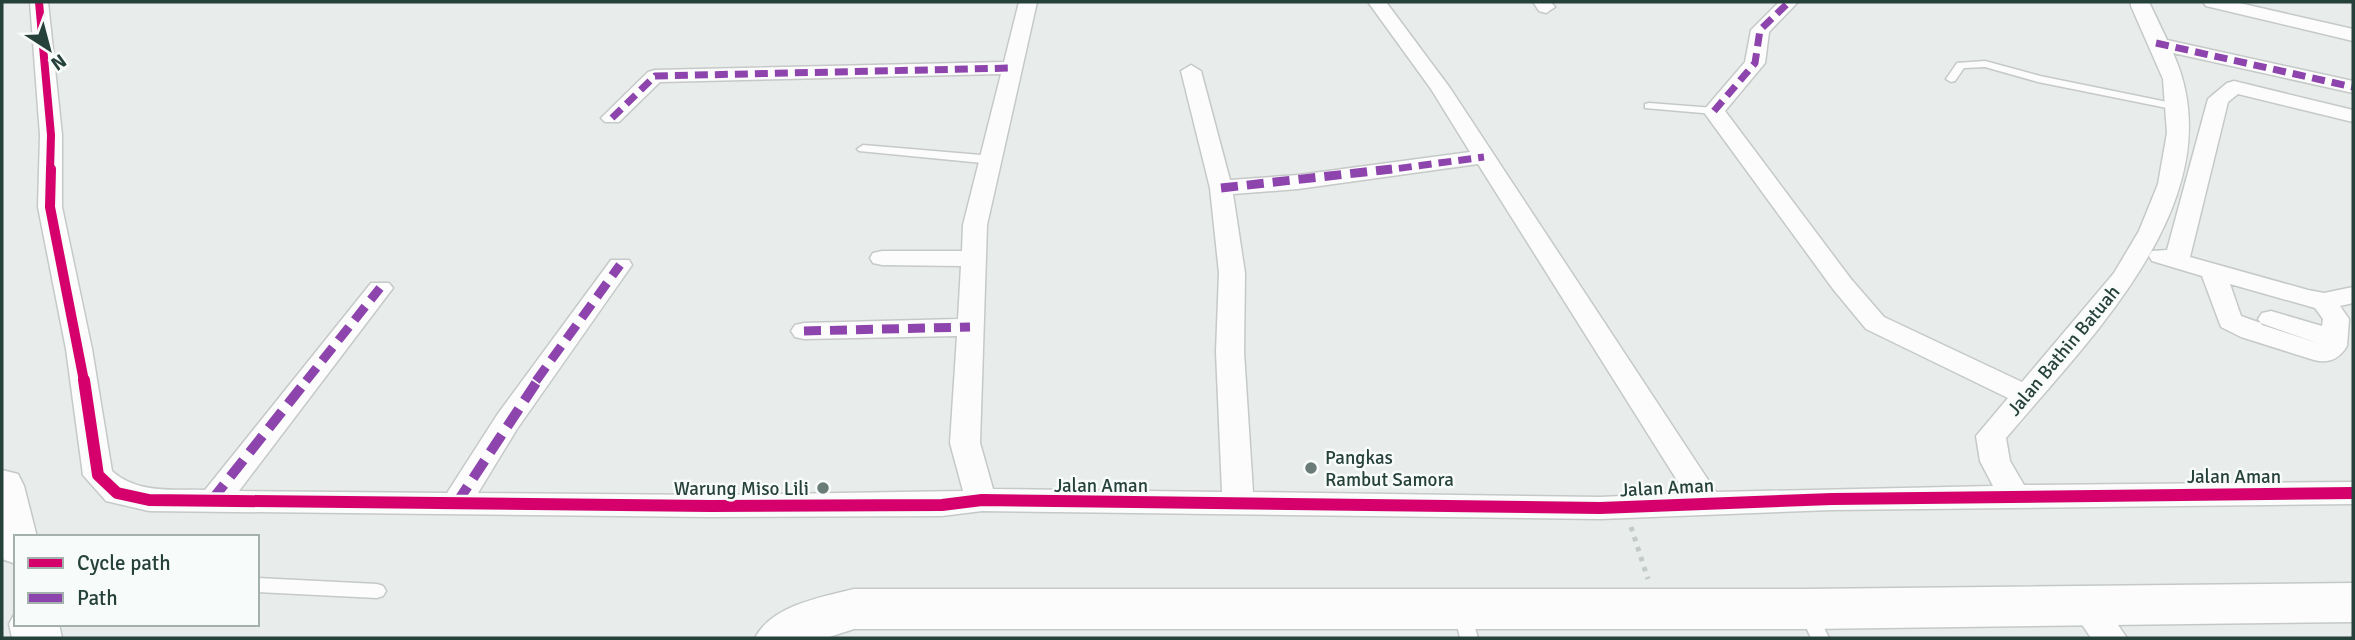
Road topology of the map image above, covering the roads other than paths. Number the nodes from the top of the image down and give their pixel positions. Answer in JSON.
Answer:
{"nodes":[{"id":1,"x":39,"y":2,"type":"edge"},
{"id":2,"x":1028,"y":2,"type":"edge"},
{"id":3,"x":1377,"y":2,"type":"edge"},
{"id":4,"x":1790,"y":2,"type":"edge"},
{"id":5,"x":2140,"y":2,"type":"edge"},
{"id":6,"x":2212,"y":2,"type":"edge"},
{"id":7,"x":2353,"y":35,"type":"edge"},
{"id":8,"x":2156,"y":43,"type":"junction"},
{"id":9,"x":1012,"y":68,"type":"junction"},
{"id":10,"x":1191,"y":71,"type":"dead end"},
{"id":11,"x":1951,"y":79,"type":"dead end"},
{"id":12,"x":2234,"y":87,"type":"junction"},
{"id":13,"x":2353,"y":89,"type":"edge"},
{"id":14,"x":1648,"y":107,"type":"dead end"},
{"id":15,"x":2177,"y":107,"type":"junction"},
{"id":16,"x":1714,"y":111,"type":"junction"},
{"id":17,"x":2353,"y":117,"type":"edge"},
{"id":18,"x":612,"y":118,"type":"dead end"},
{"id":19,"x":863,"y":149,"type":"dead end"},
{"id":20,"x":1484,"y":157,"type":"junction"},
{"id":21,"x":993,"y":160,"type":"junction"},
{"id":22,"x":1221,"y":188,"type":"junction"},
{"id":23,"x":2142,"y":251,"type":"junction"},
{"id":24,"x":882,"y":258,"type":"dead end"},
{"id":25,"x":972,"y":259,"type":"junction"},
{"id":26,"x":2177,"y":260,"type":"junction"},
{"id":27,"x":620,"y":265,"type":"dead end"},
{"id":28,"x":2213,"y":270,"type":"junction"},
{"id":29,"x":380,"y":288,"type":"dead end"},
{"id":30,"x":2353,"y":295,"type":"edge"},
{"id":31,"x":2324,"y":301,"type":"junction"},
{"id":32,"x":970,"y":327,"type":"junction"},
{"id":33,"x":804,"y":331,"type":"dead end"},
{"id":34,"x":2026,"y":395,"type":"junction"},
{"id":35,"x":2,"y":486,"type":"edge"},
{"id":36,"x":2353,"y":493,"type":"edge"},
{"id":37,"x":2016,"y":497,"type":"junction"},
{"id":38,"x":982,"y":500,"type":"junction"},
{"id":39,"x":214,"y":501,"type":"junction"},
{"id":40,"x":1706,"y":502,"type":"junction"},
{"id":41,"x":456,"y":504,"type":"junction"},
{"id":42,"x":1238,"y":504,"type":"junction"},
{"id":43,"x":14,"y":537,"type":"edge"},
{"id":44,"x":259,"y":584,"type":"edge"},
{"id":45,"x":377,"y":591,"type":"dead end"},
{"id":46,"x":2353,"y":602,"type":"edge"},
{"id":47,"x":2098,"y":622,"type":"edge"},
{"id":48,"x":1465,"y":623,"type":"edge"},
{"id":49,"x":1814,"y":624,"type":"edge"},
{"id":50,"x":780,"y":638,"type":"edge"}],
"edges":[{"from":1,"to":39,"type":"street"},
{"from":2,"to":9,"type":"street"},
{"from":3,"to":20,"type":"street"},
{"from":4,"to":16,"type":"street"},
{"from":5,"to":8,"type":"street","name":"Jalan Bathin Batuah"},
{"from":6,"to":7,"type":"street"},
{"from":8,"to":13,"type":"street"},
{"from":8,"to":15,"type":"street","name":"Jalan Bathin Batuah"},
{"from":9,"to":18,"type":"street"},
{"from":9,"to":21,"type":"street"},
{"from":10,"to":22,"type":"street"},
{"from":11,"to":15,"type":"lane"},
{"from":12,"to":13,"type":"street"},
{"from":12,"to":17,"type":"street"},
{"from":12,"to":26,"type":"street"},
{"from":14,"to":16,"type":"lane"},
{"from":15,"to":23,"type":"street","name":"Jalan Bathin Batuah"},
{"from":16,"to":34,"type":"street"},
{"from":19,"to":21,"type":"lane"},
{"from":20,"to":22,"type":"street"},
{"from":20,"to":40,"type":"street"},
{"from":21,"to":25,"type":"street"},
{"from":22,"to":42,"type":"street"},
{"from":23,"to":26,"type":"street"},
{"from":23,"to":34,"type":"street","name":"Jalan Bathin Batuah"},
{"from":24,"to":25,"type":"street"},
{"from":25,"to":32,"type":"street"},
{"from":26,"to":28,"type":"street"},
{"from":27,"to":41,"type":"street"},
{"from":28,"to":31,"type":"street"},
{"from":28,"to":31,"type":"street"},
{"from":29,"to":39,"type":"street"},
{"from":30,"to":31,"type":"street"},
{"from":32,"to":33,"type":"street"},
{"from":32,"to":38,"type":"street"},
{"from":34,"to":37,"type":"street","name":"Jalan Bathin Batuah"},
{"from":35,"to":43,"type":"street"},
{"from":36,"to":37,"type":"street","name":"Jalan Aman"},
{"from":37,"to":40,"type":"street","name":"Jalan Aman"},
{"from":38,"to":41,"type":"street","name":"Jalan Aman"},
{"from":38,"to":42,"type":"street","name":"Jalan Aman"},
{"from":39,"to":41,"type":"street","name":"Jalan Aman"},
{"from":40,"to":42,"type":"street","name":"Jalan Aman"},
{"from":44,"to":45,"type":"lane"},
{"from":46,"to":47,"type":"street"},
{"from":47,"to":49,"type":"street"},
{"from":48,"to":49,"type":"street"},
{"from":48,"to":50,"type":"street"}]}
